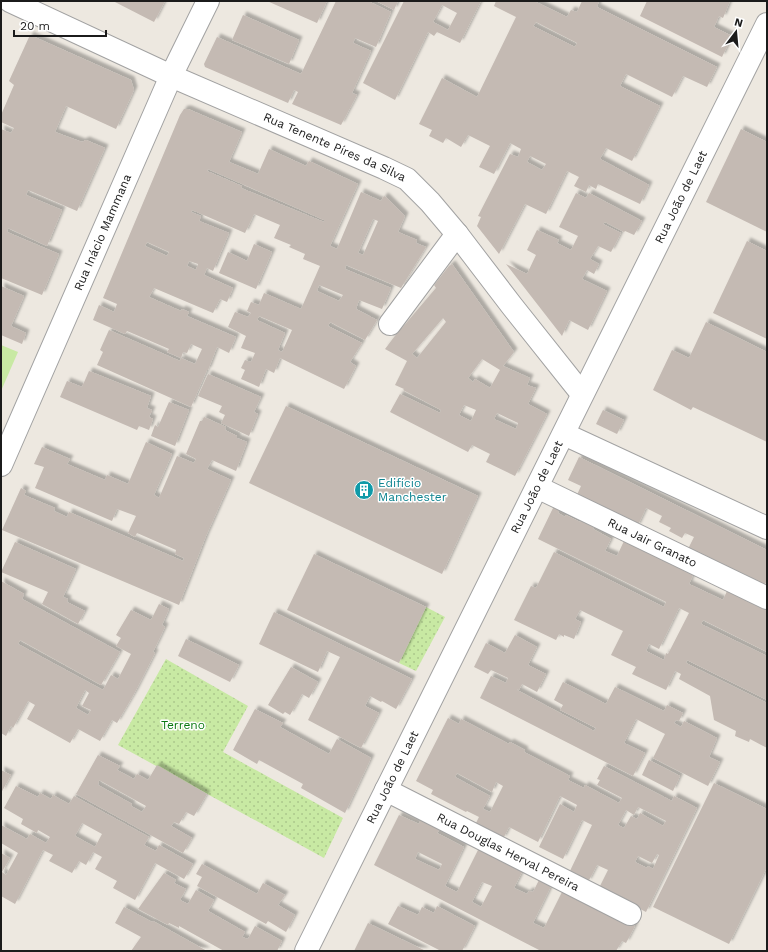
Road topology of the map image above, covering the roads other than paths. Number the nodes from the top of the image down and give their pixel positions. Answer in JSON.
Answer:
{"nodes":[{"id":1,"x":10,"y":1,"type":"edge"},
{"id":2,"x":208,"y":1,"type":"edge"},
{"id":3,"x":767,"y":24,"type":"edge"},
{"id":4,"x":171,"y":76,"type":"junction"},
{"id":5,"x":457,"y":234,"type":"junction"},
{"id":6,"x":390,"y":324,"type":"dead end"},
{"id":7,"x":582,"y":394,"type":"junction"},
{"id":8,"x":564,"y":434,"type":"junction"},
{"id":9,"x":1,"y":465,"type":"edge"},
{"id":10,"x":537,"y":487,"type":"junction"},
{"id":11,"x":767,"y":528,"type":"edge"},
{"id":12,"x":767,"y":598,"type":"edge"},
{"id":13,"x":386,"y":790,"type":"junction"},
{"id":14,"x":630,"y":914,"type":"dead end"},
{"id":15,"x":306,"y":951,"type":"edge"}],
"edges":[{"from":1,"to":4,"type":"street","name":"Rua Tenente Píres da Silva"},
{"from":2,"to":4,"type":"street","name":"Rua Inácio Mammana"},
{"from":3,"to":7,"type":"street","name":"Rua João de Laet"},
{"from":4,"to":5,"type":"street","name":"Rua Tenente Píres da Silva"},
{"from":4,"to":9,"type":"street","name":"Rua Inácio Mammana"},
{"from":5,"to":6,"type":"street"},
{"from":5,"to":7,"type":"street","name":"Rua Tenente Píres da Silva"},
{"from":7,"to":8,"type":"street","name":"Rua João de Laet"},
{"from":8,"to":10,"type":"street","name":"Rua João de Laet"},
{"from":8,"to":11,"type":"street"},
{"from":10,"to":12,"type":"street","name":"Rua Jair Granato"},
{"from":10,"to":13,"type":"street","name":"Rua João de Laet"},
{"from":13,"to":14,"type":"street","name":"Rua Douglas Herval Pereira"},
{"from":13,"to":15,"type":"street","name":"Rua João de Laet"}]}
